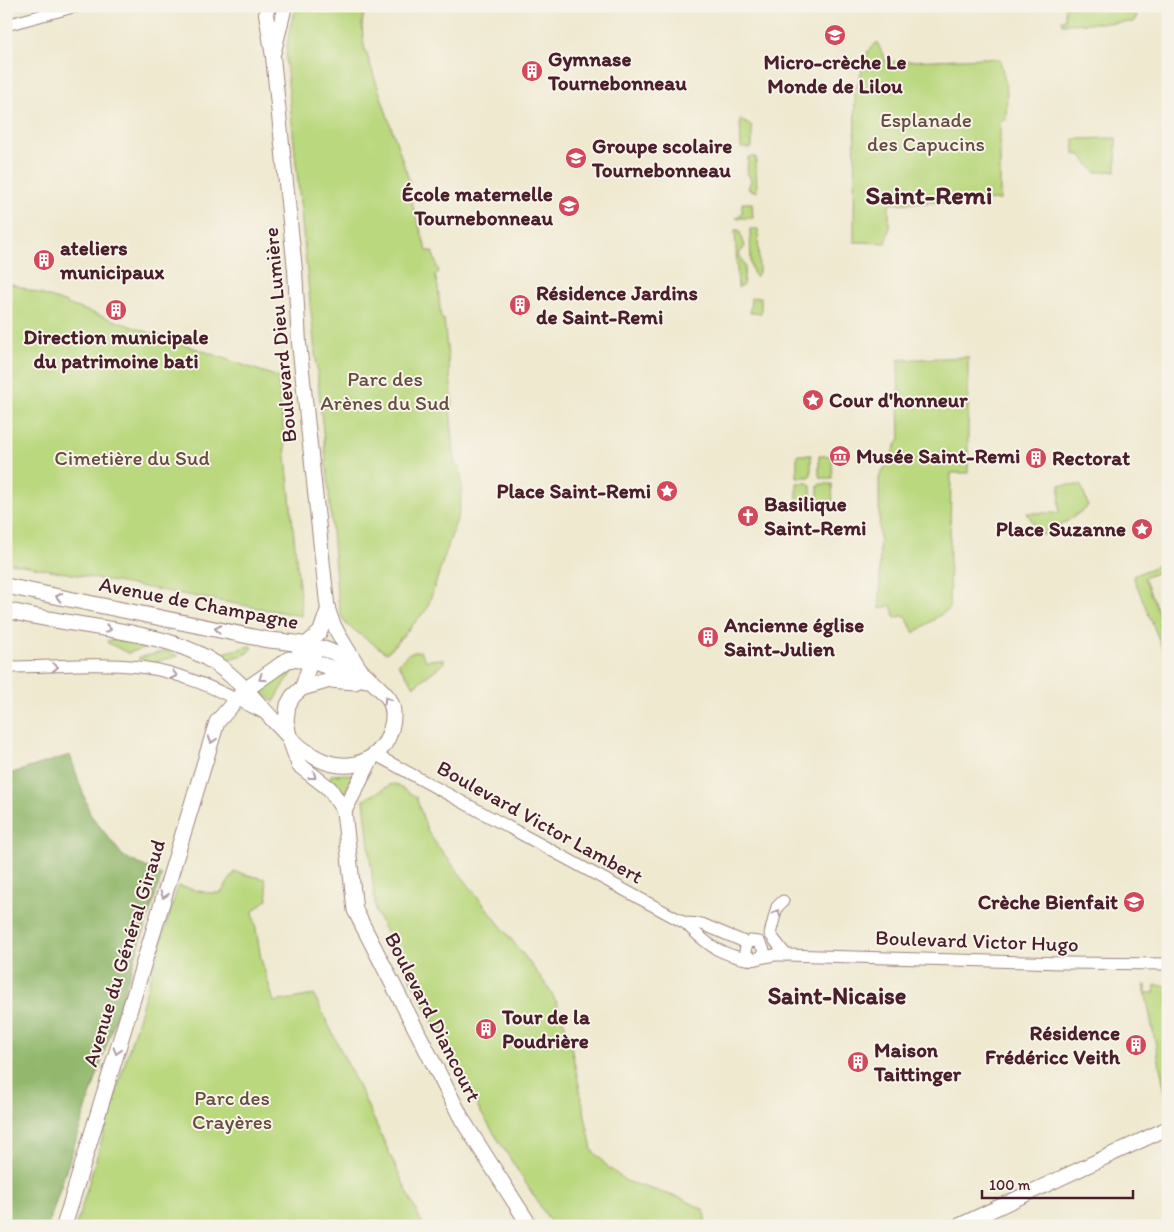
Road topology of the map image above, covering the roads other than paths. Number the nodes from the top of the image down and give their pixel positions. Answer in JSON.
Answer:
{"nodes":[{"id":1,"x":77,"y":6,"type":"edge"},
{"id":2,"x":286,"y":6,"type":"edge"},
{"id":3,"x":266,"y":9,"type":"edge"},
{"id":4,"x":6,"y":25,"type":"edge"},
{"id":5,"x":272,"y":56,"type":"junction"},
{"id":6,"x":6,"y":586,"type":"edge"},
{"id":7,"x":6,"y":610,"type":"edge"},
{"id":8,"x":328,"y":610,"type":"junction"},
{"id":9,"x":313,"y":646,"type":"junction"},
{"id":10,"x":6,"y":667,"type":"edge"},
{"id":11,"x":362,"y":672,"type":"junction"},
{"id":12,"x":374,"y":683,"type":"junction"},
{"id":13,"x":302,"y":688,"type":"junction"},
{"id":14,"x":241,"y":694,"type":"junction"},
{"id":15,"x":289,"y":737,"type":"junction"},
{"id":16,"x":374,"y":757,"type":"junction"},
{"id":17,"x":344,"y":811,"type":"junction"},
{"id":18,"x":783,"y":901,"type":"dead end"},
{"id":19,"x":685,"y":923,"type":"junction"},
{"id":20,"x":747,"y":943,"type":"junction"},
{"id":21,"x":762,"y":944,"type":"junction"},
{"id":22,"x":786,"y":954,"type":"junction"},
{"id":23,"x":755,"y":958,"type":"junction"},
{"id":24,"x":1168,"y":964,"type":"edge"},
{"id":25,"x":1168,"y":1128,"type":"edge"},
{"id":26,"x":64,"y":1226,"type":"edge"},
{"id":27,"x":530,"y":1226,"type":"edge"},
{"id":28,"x":958,"y":1226,"type":"edge"}],
"edges":[{"from":1,"to":4,"type":"street"},
{"from":2,"to":5,"type":"main road"},
{"from":3,"to":5,"type":"main road","name":"Boulevard Dieu Lumière"},
{"from":5,"to":8,"type":"main road","name":"Boulevard Dieu Lumière"},
{"from":9,"to":6,"type":"main road","name":"Avenue de Champagne","one_way":true},
{"from":7,"to":14,"type":"main road","name":"Avenue de Champagne","one_way":true},
{"from":8,"to":9,"type":"main road"},
{"from":8,"to":11,"type":"main road"},
{"from":9,"to":11,"type":"main road","name":"Avenue de Champagne"},
{"from":9,"to":12,"type":"main road"},
{"from":9,"to":13,"type":"main road"},
{"from":9,"to":14,"type":"main road","name":"Avenue du Général Giraud","one_way":true},
{"from":10,"to":14,"type":"street","one_way":true},
{"from":11,"to":12,"type":"main road","name":"Avenue de Champagne"},
{"from":12,"to":13,"type":"main road"},
{"from":16,"to":12,"type":"main road","one_way":true},
{"from":13,"to":15,"type":"main road"},
{"from":14,"to":15,"type":"main road","name":"Avenue de Champagne"},
{"from":14,"to":26,"type":"main road","name":"Avenue du Général Giraud","one_way":true},
{"from":15,"to":16,"type":"main road"},
{"from":15,"to":17,"type":"main road","name":"Boulevard Diancourt","one_way":true},
{"from":16,"to":17,"type":"main road","name":"Boulevard Diancourt"},
{"from":16,"to":19,"type":"street","name":"Boulevard Victor Lambert"},
{"from":17,"to":27,"type":"main road","name":"Boulevard Diancourt"},
{"from":22,"to":18,"type":"street","one_way":true},
{"from":19,"to":20,"type":"street"},
{"from":19,"to":23,"type":"street"},
{"from":20,"to":21,"type":"street"},
{"from":20,"to":23,"type":"street"},
{"from":21,"to":22,"type":"street"},
{"from":21,"to":23,"type":"street"},
{"from":22,"to":23,"type":"street"},
{"from":22,"to":24,"type":"street","name":"Boulevard Victor Hugo"},
{"from":25,"to":28,"type":"main road"}]}
